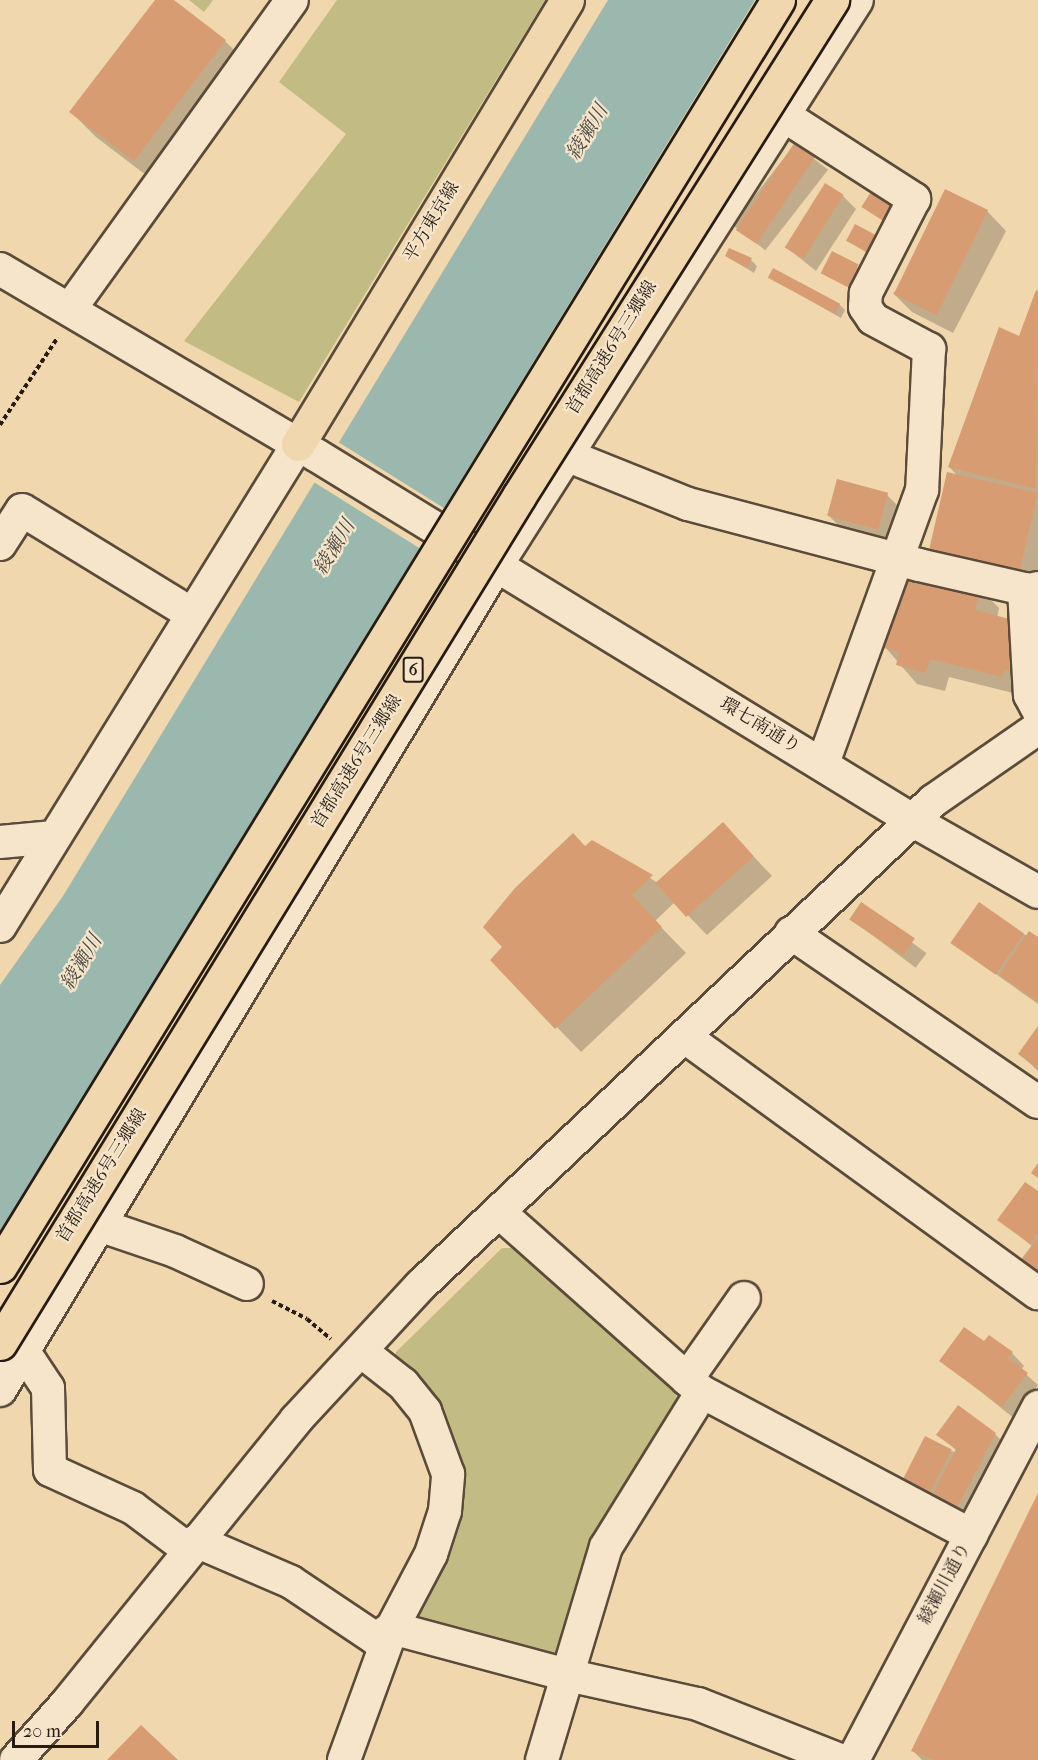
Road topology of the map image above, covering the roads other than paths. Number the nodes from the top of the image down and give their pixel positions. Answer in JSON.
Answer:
{"nodes":[{"id":1,"x":292,"y":0,"type":"edge"},
{"id":2,"x":567,"y":0,"type":"edge"},
{"id":3,"x":778,"y":0,"type":"edge"},
{"id":4,"x":832,"y":0,"type":"edge"},
{"id":5,"x":857,"y":0,"type":"edge"},
{"id":6,"x":783,"y":115,"type":"junction"},
{"id":7,"x":0,"y":269,"type":"edge"},
{"id":8,"x":70,"y":309,"type":"junction"},
{"id":9,"x":307,"y":450,"type":"junction"},
{"id":10,"x":566,"y":455,"type":"junction"},
{"id":11,"x":0,"y":543,"type":"edge"},
{"id":12,"x":899,"y":558,"type":"junction"},
{"id":13,"x":489,"y":562,"type":"junction"},
{"id":14,"x":1031,"y":588,"type":"edge"},
{"id":15,"x":190,"y":613,"type":"junction"},
{"id":16,"x":1038,"y":710,"type":"edge"},
{"id":17,"x":1038,"y":728,"type":"edge"},
{"id":18,"x":823,"y":764,"type":"junction"},
{"id":19,"x":912,"y":820,"type":"junction"},
{"id":20,"x":54,"y":837,"type":"junction"},
{"id":21,"x":0,"y":842,"type":"edge"},
{"id":22,"x":1038,"y":892,"type":"edge"},
{"id":23,"x":0,"y":926,"type":"edge"},
{"id":24,"x":791,"y":933,"type":"junction"},
{"id":25,"x":685,"y":1036,"type":"junction"},
{"id":26,"x":1038,"y":1102,"type":"edge"},
{"id":27,"x":499,"y":1212,"type":"junction"},
{"id":28,"x":102,"y":1226,"type":"junction"},
{"id":29,"x":0,"y":1266,"type":"edge"},
{"id":30,"x":247,"y":1284,"type":"road end"},
{"id":31,"x":1038,"y":1293,"type":"edge"},
{"id":32,"x":744,"y":1298,"type":"dead end"},
{"id":33,"x":12,"y":1347,"type":"edge"},
{"id":34,"x":357,"y":1355,"type":"junction"},
{"id":35,"x":695,"y":1385,"type":"junction"},
{"id":36,"x":0,"y":1390,"type":"edge"},
{"id":37,"x":1038,"y":1407,"type":"edge"},
{"id":38,"x":971,"y":1536,"type":"junction"},
{"id":39,"x":192,"y":1545,"type":"junction"},
{"id":40,"x":392,"y":1628,"type":"junction"},
{"id":41,"x":567,"y":1675,"type":"junction"},
{"id":42,"x":16,"y":1760,"type":"edge"},
{"id":43,"x":344,"y":1760,"type":"edge"},
{"id":44,"x":542,"y":1760,"type":"edge"},
{"id":45,"x":840,"y":1760,"type":"edge"},
{"id":46,"x":853,"y":1760,"type":"edge"}],
"edges":[{"from":1,"to":8,"type":"street"},
{"from":2,"to":9,"type":"main road","name":"平方東京線"},
{"from":3,"to":29,"type":"main road","number":"6","bridge":true},
{"from":4,"to":33,"type":"main road","name":"首都高速6号三郷線","number":"6","bridge":true},
{"from":5,"to":6,"type":"street"},
{"from":6,"to":10,"type":"street"},
{"from":6,"to":12,"type":"street"},
{"from":7,"to":8,"type":"street","name":"環七南通り"},
{"from":8,"to":9,"type":"street","name":"環七南通り"},
{"from":9,"to":13,"type":"street","name":"環七南通り","bridge":true},
{"from":9,"to":15,"type":"street"},
{"from":10,"to":12,"type":"street"},
{"from":10,"to":13,"type":"street"},
{"from":11,"to":15,"type":"street"},
{"from":12,"to":14,"type":"street"},
{"from":12,"to":18,"type":"street"},
{"from":13,"to":18,"type":"street","name":"環七南通り"},
{"from":13,"to":28,"type":"street"},
{"from":14,"to":16,"type":"street"},
{"from":15,"to":20,"type":"street"},
{"from":17,"to":19,"type":"street"},
{"from":18,"to":19,"type":"street","name":"環七南通り"},
{"from":19,"to":22,"type":"street","name":"環七南通り"},
{"from":19,"to":24,"type":"street"},
{"from":20,"to":21,"type":"street"},
{"from":20,"to":23,"type":"street"},
{"from":24,"to":25,"type":"street"},
{"from":24,"to":26,"type":"street"},
{"from":25,"to":27,"type":"street"},
{"from":25,"to":31,"type":"street"},
{"from":27,"to":34,"type":"street"},
{"from":27,"to":35,"type":"street"},
{"from":28,"to":30,"type":"street"},
{"from":28,"to":33,"type":"street"},
{"from":32,"to":35,"type":"street"},
{"from":33,"to":36,"type":"street"},
{"from":33,"to":39,"type":"street"},
{"from":34,"to":39,"type":"street"},
{"from":34,"to":40,"type":"street"},
{"from":35,"to":38,"type":"street"},
{"from":35,"to":41,"type":"street"},
{"from":37,"to":38,"type":"street","name":"綾瀬川通り"},
{"from":38,"to":46,"type":"street","name":"綾瀬川通り"},
{"from":39,"to":40,"type":"street"},
{"from":39,"to":42,"type":"street"},
{"from":40,"to":41,"type":"street"},
{"from":40,"to":43,"type":"street"},
{"from":41,"to":44,"type":"street"},
{"from":41,"to":45,"type":"street"}]}
